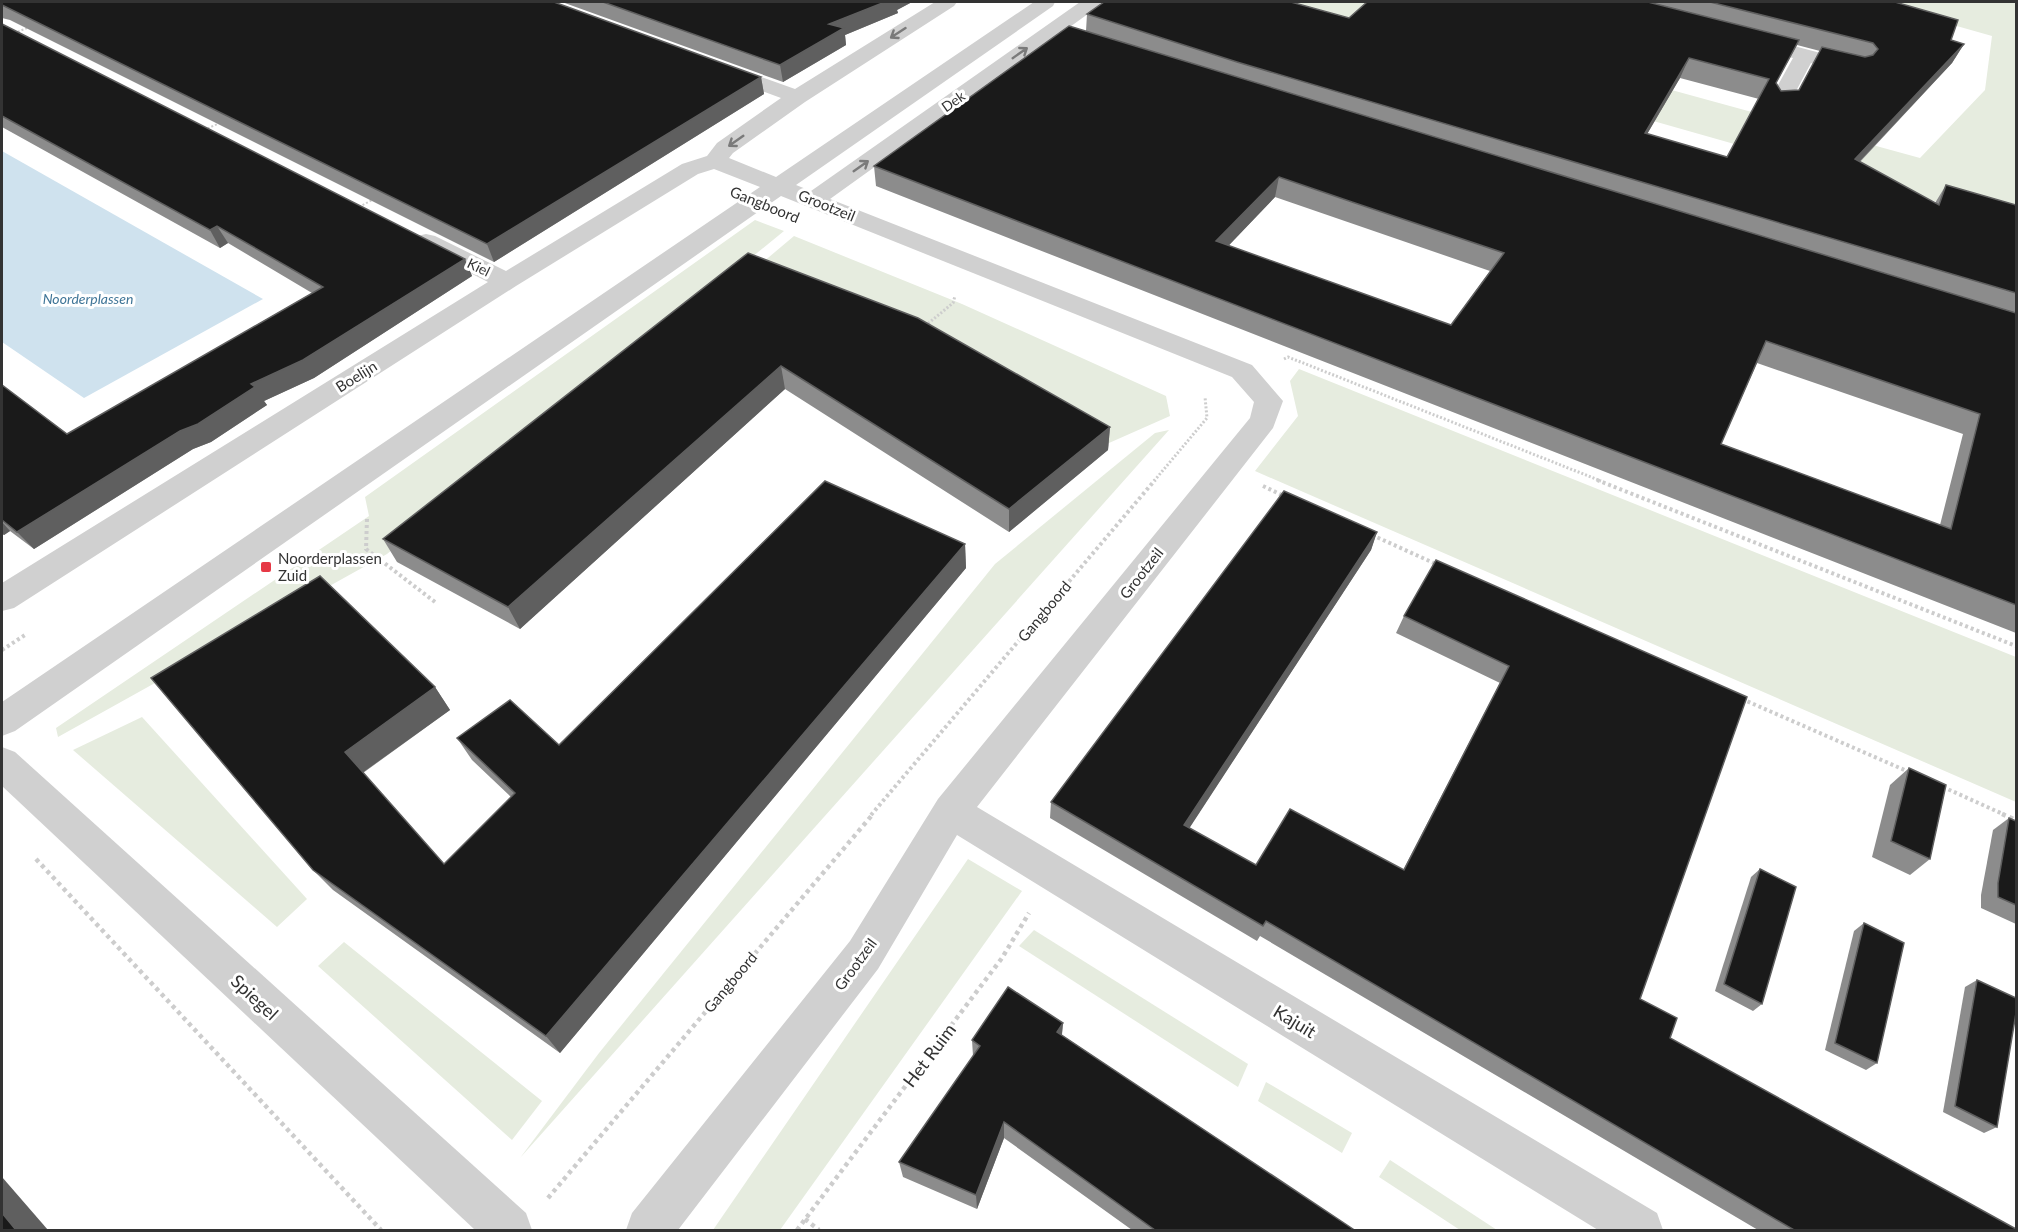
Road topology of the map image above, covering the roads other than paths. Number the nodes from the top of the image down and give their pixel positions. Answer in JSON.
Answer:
{"nodes":[{"id":1,"x":947,"y":2,"type":"edge"},
{"id":2,"x":1046,"y":2,"type":"edge"},
{"id":3,"x":1092,"y":2,"type":"edge"},
{"id":4,"x":1052,"y":31,"type":"junction"},
{"id":5,"x":1726,"y":34,"type":"edge"},
{"id":6,"x":1128,"y":55,"type":"edge"},
{"id":7,"x":1805,"y":55,"type":"junction"},
{"id":8,"x":701,"y":62,"type":"edge"},
{"id":9,"x":1855,"y":68,"type":"edge"},
{"id":10,"x":797,"y":97,"type":"junction"},
{"id":11,"x":1779,"y":103,"type":"edge"},
{"id":12,"x":715,"y":161,"type":"junction"},
{"id":13,"x":777,"y":186,"type":"junction"},
{"id":14,"x":813,"y":200,"type":"junction"},
{"id":15,"x":359,"y":207,"type":"edge"},
{"id":16,"x":507,"y":281,"type":"junction"},
{"id":17,"x":4,"y":593,"type":"edge"},
{"id":18,"x":2,"y":721,"type":"edge"},
{"id":19,"x":2,"y":763,"type":"edge"},
{"id":20,"x":951,"y":811,"type":"junction"},
{"id":21,"x":509,"y":1230,"type":"edge"},
{"id":22,"x":649,"y":1230,"type":"edge"},
{"id":23,"x":1640,"y":1230,"type":"edge"}],
"edges":[{"from":1,"to":10,"type":"street","one_way":true},
{"from":2,"to":13,"type":"street"},
{"from":3,"to":4,"type":"street","name":"Dek"},
{"from":4,"to":6,"type":"street"},
{"from":14,"to":4,"type":"street","name":"Dek","one_way":true},
{"from":5,"to":7,"type":"street"},
{"from":7,"to":9,"type":"street"},
{"from":7,"to":11,"type":"street"},
{"from":8,"to":10,"type":"street"},
{"from":10,"to":12,"type":"street","one_way":true},
{"from":12,"to":13,"type":"street","name":"Grootzeil"},
{"from":12,"to":16,"type":"street","name":"Boelijn"},
{"from":13,"to":14,"type":"street","name":"Grootzeil"},
{"from":13,"to":18,"type":"street"},
{"from":14,"to":20,"type":"street","name":"Grootzeil"},
{"from":15,"to":16,"type":"street","name":"Kiel"},
{"from":16,"to":17,"type":"street","name":"Boelijn"},
{"from":19,"to":21,"type":"street","name":"Spiegel"},
{"from":20,"to":22,"type":"street","name":"Grootzeil"},
{"from":20,"to":23,"type":"street","name":"Kajuit"}]}
